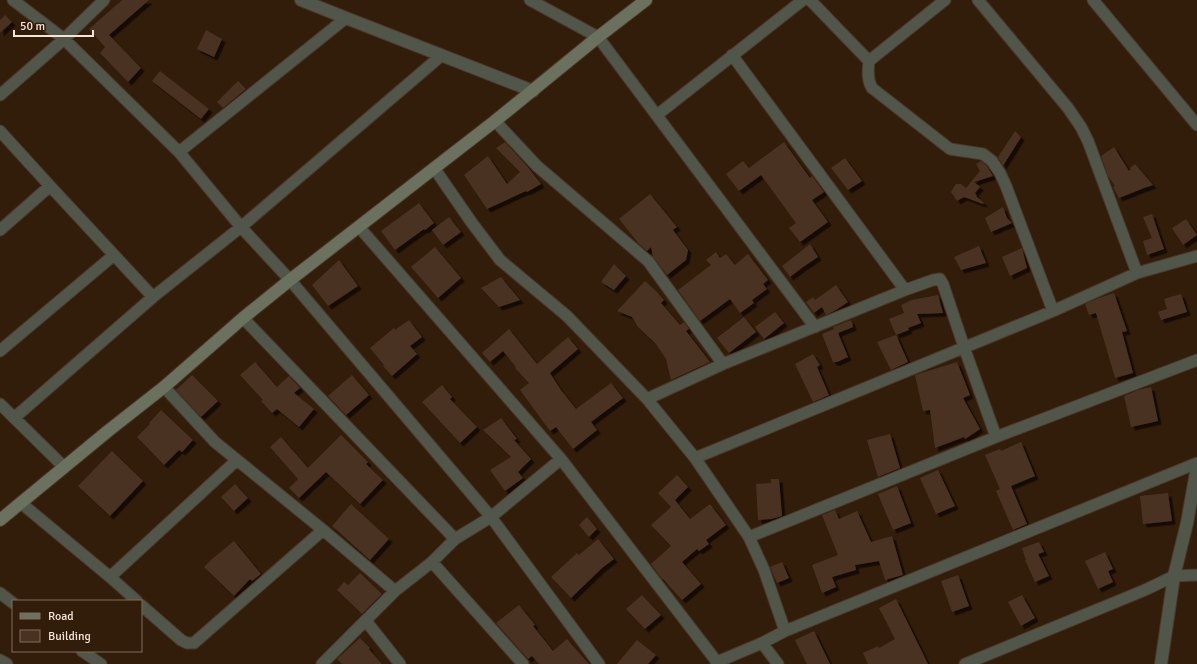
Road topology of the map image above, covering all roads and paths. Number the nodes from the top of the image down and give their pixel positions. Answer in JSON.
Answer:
{"nodes":[{"id":1,"x":13,"y":0,"type":"edge"},
{"id":2,"x":104,"y":0,"type":"edge"},
{"id":3,"x":301,"y":0,"type":"edge"},
{"id":4,"x":530,"y":0,"type":"edge"},
{"id":5,"x":646,"y":0,"type":"edge"},
{"id":6,"x":803,"y":0,"type":"edge"},
{"id":7,"x":810,"y":0,"type":"edge"},
{"id":8,"x":945,"y":0,"type":"edge"},
{"id":9,"x":978,"y":0,"type":"edge"},
{"id":10,"x":1093,"y":0,"type":"edge"},
{"id":11,"x":346,"y":18,"type":"junction"},
{"id":12,"x":598,"y":37,"type":"junction"},
{"id":13,"x":64,"y":39,"type":"junction"},
{"id":14,"x":442,"y":55,"type":"junction"},
{"id":15,"x":732,"y":55,"type":"junction"},
{"id":16,"x":869,"y":61,"type":"junction"},
{"id":17,"x":533,"y":91,"type":"junction"},
{"id":18,"x":0,"y":95,"type":"edge"},
{"id":19,"x":656,"y":115,"type":"junction"},
{"id":20,"x":495,"y":121,"type":"junction"},
{"id":21,"x":1197,"y":125,"type":"edge"},
{"id":22,"x":0,"y":131,"type":"edge"},
{"id":23,"x":179,"y":152,"type":"junction"},
{"id":24,"x":434,"y":168,"type":"junction"},
{"id":25,"x":50,"y":186,"type":"junction"},
{"id":26,"x":241,"y":227,"type":"junction"},
{"id":27,"x":359,"y":227,"type":"junction"},
{"id":28,"x":0,"y":230,"type":"edge"},
{"id":29,"x":114,"y":255,"type":"junction"},
{"id":30,"x":1197,"y":256,"type":"edge"},
{"id":31,"x":1137,"y":273,"type":"junction"},
{"id":32,"x":290,"y":280,"type":"junction"},
{"id":33,"x":905,"y":290,"type":"junction"},
{"id":34,"x":153,"y":296,"type":"junction"},
{"id":35,"x":1053,"y":311,"type":"junction"},
{"id":36,"x":243,"y":318,"type":"junction"},
{"id":37,"x":815,"y":327,"type":"junction"},
{"id":38,"x":964,"y":347,"type":"junction"},
{"id":39,"x":0,"y":351,"type":"edge"},
{"id":40,"x":1197,"y":360,"type":"edge"},
{"id":41,"x":723,"y":364,"type":"junction"},
{"id":42,"x":164,"y":387,"type":"junction"},
{"id":43,"x":647,"y":399,"type":"junction"},
{"id":44,"x":0,"y":404,"type":"edge"},
{"id":45,"x":14,"y":418,"type":"junction"},
{"id":46,"x":996,"y":437,"type":"junction"},
{"id":47,"x":694,"y":458,"type":"junction"},
{"id":48,"x":561,"y":459,"type":"junction"},
{"id":49,"x":237,"y":460,"type":"junction"},
{"id":50,"x":1197,"y":463,"type":"edge"},
{"id":51,"x":64,"y":467,"type":"junction"},
{"id":52,"x":1197,"y":467,"type":"edge"},
{"id":53,"x":21,"y":503,"type":"junction"},
{"id":54,"x":491,"y":517,"type":"junction"},
{"id":55,"x":0,"y":520,"type":"edge"},
{"id":56,"x":323,"y":530,"type":"junction"},
{"id":57,"x":750,"y":537,"type":"junction"},
{"id":58,"x":455,"y":539,"type":"junction"},
{"id":59,"x":432,"y":562,"type":"junction"},
{"id":60,"x":1197,"y":575,"type":"edge"},
{"id":61,"x":110,"y":576,"type":"junction"},
{"id":62,"x":1174,"y":576,"type":"junction"},
{"id":63,"x":395,"y":591,"type":"junction"},
{"id":64,"x":0,"y":594,"type":"edge"},
{"id":65,"x":136,"y":600,"type":"edge"},
{"id":66,"x":12,"y":601,"type":"edge"},
{"id":67,"x":142,"y":605,"type":"edge"},
{"id":68,"x":366,"y":621,"type":"junction"},
{"id":69,"x":785,"y":630,"type":"junction"},
{"id":70,"x":762,"y":643,"type":"junction"},
{"id":71,"x":83,"y":652,"type":"edge"},
{"id":72,"x":0,"y":660,"type":"edge"},
{"id":73,"x":716,"y":663,"type":"edge"},
{"id":74,"x":7,"y":664,"type":"edge"},
{"id":75,"x":101,"y":664,"type":"edge"},
{"id":76,"x":322,"y":664,"type":"edge"},
{"id":77,"x":400,"y":664,"type":"edge"},
{"id":78,"x":524,"y":664,"type":"edge"},
{"id":79,"x":599,"y":664,"type":"edge"},
{"id":80,"x":778,"y":664,"type":"edge"},
{"id":81,"x":965,"y":664,"type":"edge"},
{"id":82,"x":1161,"y":664,"type":"edge"}],
"edges":[{"from":1,"to":13,"type":"street"},
{"from":2,"to":13,"type":"street"},
{"from":3,"to":11,"type":"street"},
{"from":4,"to":12,"type":"street"},
{"from":5,"to":12,"type":"main road"},
{"from":6,"to":15,"type":"street"},
{"from":7,"to":16,"type":"street"},
{"from":8,"to":16,"type":"street"},
{"from":9,"to":31,"type":"street"},
{"from":10,"to":21,"type":"street"},
{"from":11,"to":14,"type":"street"},
{"from":11,"to":23,"type":"street"},
{"from":12,"to":17,"type":"main road"},
{"from":12,"to":19,"type":"street"},
{"from":13,"to":18,"type":"street"},
{"from":13,"to":23,"type":"street"},
{"from":14,"to":17,"type":"street"},
{"from":14,"to":26,"type":"street"},
{"from":15,"to":19,"type":"street"},
{"from":15,"to":33,"type":"street"},
{"from":16,"to":35,"type":"street"},
{"from":17,"to":20,"type":"main road"},
{"from":19,"to":37,"type":"street"},
{"from":20,"to":24,"type":"main road"},
{"from":20,"to":41,"type":"street"},
{"from":22,"to":25,"type":"street"},
{"from":23,"to":26,"type":"street"},
{"from":24,"to":27,"type":"main road"},
{"from":24,"to":43,"type":"street"},
{"from":25,"to":28,"type":"street"},
{"from":25,"to":29,"type":"street"},
{"from":26,"to":32,"type":"street"},
{"from":26,"to":34,"type":"street"},
{"from":27,"to":32,"type":"main road"},
{"from":27,"to":48,"type":"street"},
{"from":29,"to":34,"type":"street"},
{"from":29,"to":39,"type":"street"},
{"from":30,"to":31,"type":"street"},
{"from":31,"to":35,"type":"street"},
{"from":32,"to":36,"type":"main road"},
{"from":32,"to":54,"type":"street"},
{"from":33,"to":37,"type":"street"},
{"from":33,"to":38,"type":"street"},
{"from":34,"to":45,"type":"street"},
{"from":35,"to":38,"type":"street"},
{"from":36,"to":42,"type":"main road"},
{"from":36,"to":58,"type":"street"},
{"from":37,"to":41,"type":"street"},
{"from":38,"to":46,"type":"street"},
{"from":38,"to":47,"type":"street"},
{"from":40,"to":46,"type":"street"},
{"from":41,"to":43,"type":"street"},
{"from":42,"to":49,"type":"street"},
{"from":42,"to":51,"type":"main road"},
{"from":43,"to":47,"type":"street"},
{"from":44,"to":45,"type":"street"},
{"from":45,"to":51,"type":"street"},
{"from":46,"to":57,"type":"street"},
{"from":47,"to":57,"type":"street"},
{"from":48,"to":54,"type":"street"},
{"from":48,"to":73,"type":"street"},
{"from":49,"to":56,"type":"street"},
{"from":49,"to":61,"type":"street"},
{"from":50,"to":69,"type":"street"},
{"from":51,"to":53,"type":"main road"},
{"from":52,"to":62,"type":"street"},
{"from":53,"to":55,"type":"main road"},
{"from":53,"to":61,"type":"street"},
{"from":54,"to":58,"type":"street"},
{"from":54,"to":79,"type":"street"},
{"from":56,"to":63,"type":"street"},
{"from":56,"to":67,"type":"street"},
{"from":57,"to":69,"type":"street"},
{"from":58,"to":59,"type":"street"},
{"from":59,"to":63,"type":"street"},
{"from":59,"to":78,"type":"street"},
{"from":60,"to":62,"type":"street"},
{"from":61,"to":65,"type":"street"},
{"from":62,"to":81,"type":"street"},
{"from":62,"to":82,"type":"street"},
{"from":63,"to":68,"type":"street"},
{"from":64,"to":66,"type":"street"},
{"from":68,"to":76,"type":"street"},
{"from":68,"to":77,"type":"street"},
{"from":69,"to":70,"type":"street"},
{"from":70,"to":73,"type":"street"},
{"from":70,"to":80,"type":"street"},
{"from":71,"to":75,"type":"street"},
{"from":72,"to":74,"type":"street"}]}
